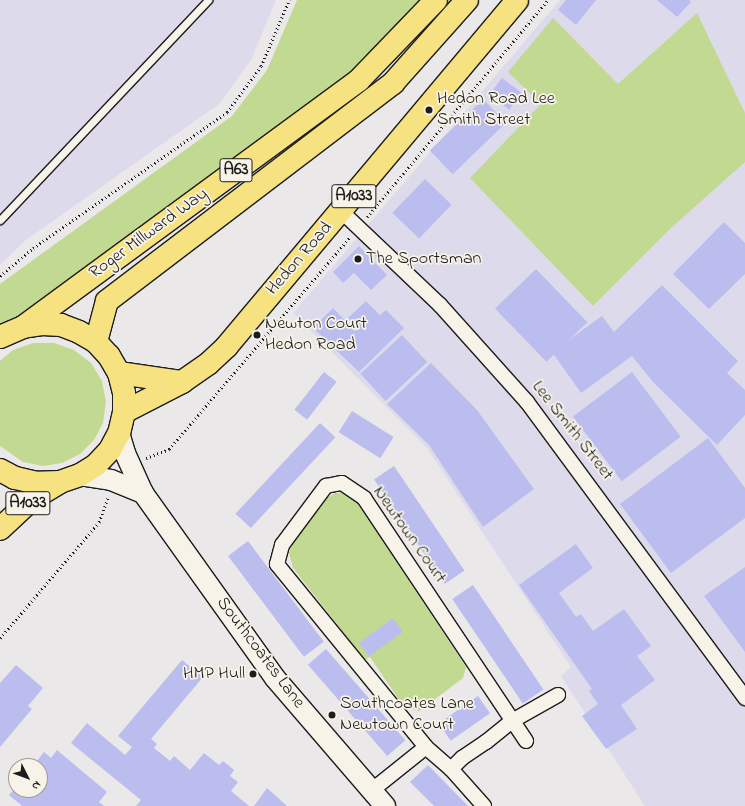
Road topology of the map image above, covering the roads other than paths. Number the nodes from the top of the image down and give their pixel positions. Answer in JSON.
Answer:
{"nodes":[{"id":1,"x":208,"y":0,"type":"edge"},
{"id":2,"x":436,"y":0,"type":"edge"},
{"id":3,"x":467,"y":0,"type":"edge"},
{"id":4,"x":517,"y":0,"type":"edge"},
{"id":5,"x":341,"y":211,"type":"junction"},
{"id":6,"x":0,"y":220,"type":"edge"},
{"id":7,"x":23,"y":327,"type":"junction"},
{"id":8,"x":0,"y":337,"type":"edge"},
{"id":9,"x":96,"y":342,"type":"junction"},
{"id":10,"x":119,"y":373,"type":"junction"},
{"id":11,"x":182,"y":382,"type":"junction"},
{"id":12,"x":122,"y":423,"type":"junction"},
{"id":13,"x":0,"y":470,"type":"edge"},
{"id":14,"x":70,"y":479,"type":"junction"},
{"id":15,"x":143,"y":493,"type":"junction"},
{"id":16,"x":0,"y":529,"type":"edge"},
{"id":17,"x":558,"y":695,"type":"dead end"},
{"id":18,"x":745,"y":698,"type":"edge"},
{"id":19,"x":512,"y":721,"type":"junction"},
{"id":20,"x":526,"y":741,"type":"dead end"},
{"id":21,"x":426,"y":747,"type":"junction"},
{"id":22,"x":451,"y":769,"type":"junction"},
{"id":23,"x":371,"y":791,"type":"junction"},
{"id":24,"x":385,"y":806,"type":"edge"},
{"id":25,"x":484,"y":806,"type":"edge"}],
"edges":[{"from":1,"to":6,"type":"lane"},
{"from":2,"to":7,"type":"highway","name":"Roger Millward Way","number":"A63"},
{"from":3,"to":9,"type":"highway","name":"Roger Millward Way","number":"A63"},
{"from":4,"to":5,"type":"highway","name":"Hedon Road","number":"A1033"},
{"from":5,"to":11,"type":"highway","name":"Hedon Road","number":"A1033"},
{"from":5,"to":18,"type":"street","name":"Lee Smith Street"},
{"from":7,"to":8,"type":"highway","number":"A1033"},
{"from":7,"to":9,"type":"highway","number":"A1033"},
{"from":9,"to":10,"type":"highway","number":"A1033"},
{"from":10,"to":11,"type":"highway"},
{"from":10,"to":12,"type":"highway","number":"A1033"},
{"from":11,"to":12,"type":"highway","number":"A1033"},
{"from":12,"to":14,"type":"highway","number":"A1033"},
{"from":12,"to":15,"type":"street","name":"Southcoates Lane"},
{"from":13,"to":14,"type":"highway","number":"A1033"},
{"from":14,"to":15,"type":"street"},
{"from":14,"to":16,"type":"highway","number":"A1033"},
{"from":15,"to":23,"type":"street","name":"Southcoates Lane"},
{"from":17,"to":19,"type":"street"},
{"from":19,"to":20,"type":"street","name":"Newtown Court"},
{"from":19,"to":21,"type":"street","name":"Newtown Court"},
{"from":19,"to":22,"type":"street"},
{"from":21,"to":22,"type":"street","name":"Newtown Court"},
{"from":21,"to":23,"type":"street"},
{"from":22,"to":25,"type":"street","name":"Newtown Court"},
{"from":23,"to":24,"type":"street","name":"Southcoates Lane"}]}
